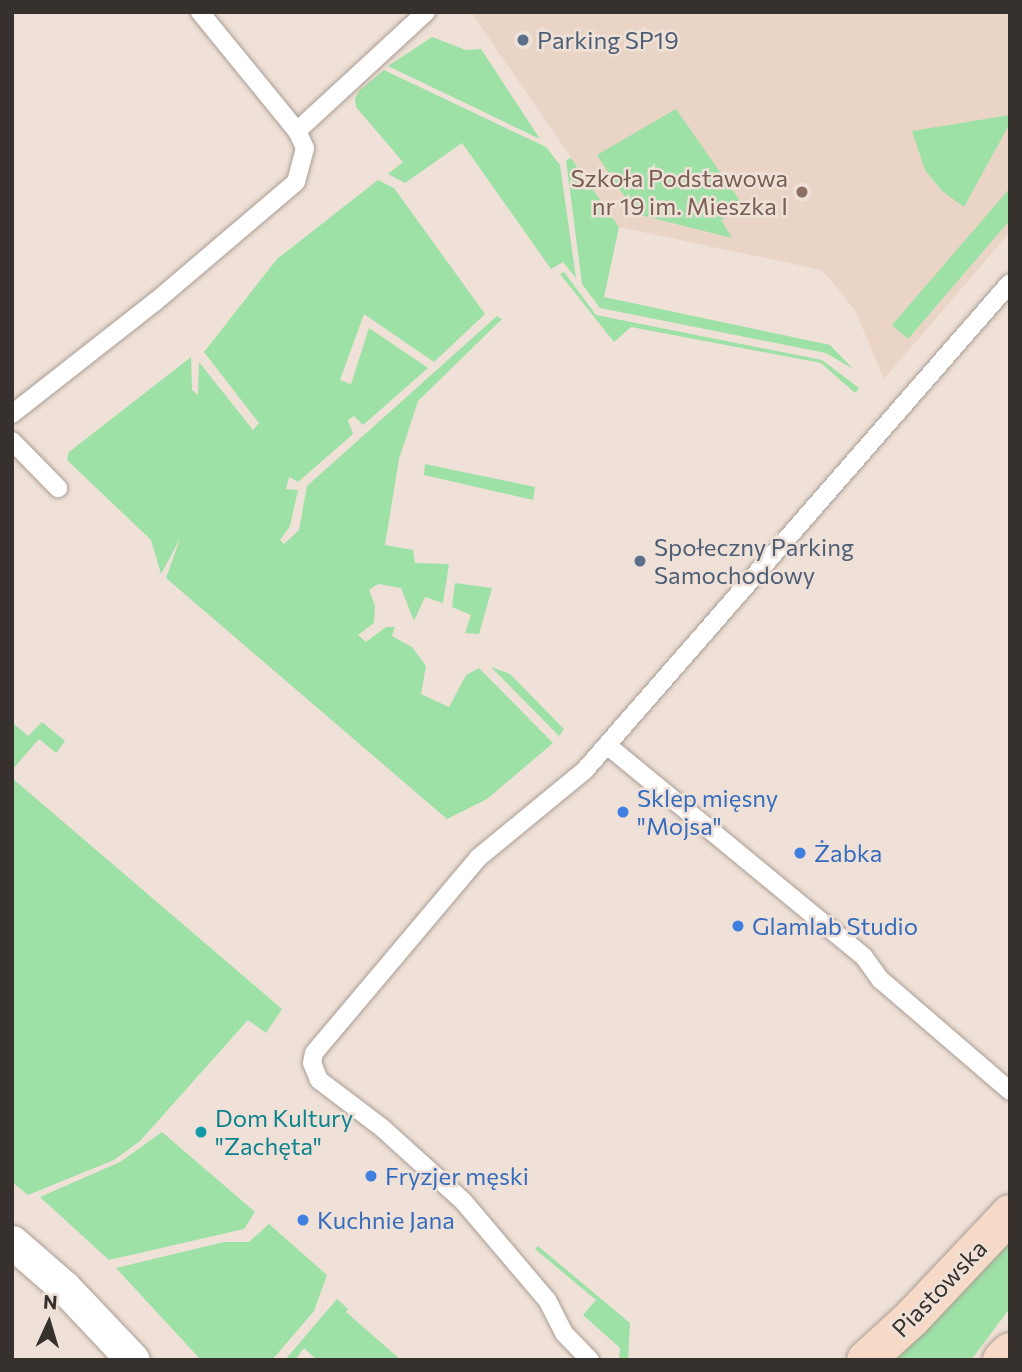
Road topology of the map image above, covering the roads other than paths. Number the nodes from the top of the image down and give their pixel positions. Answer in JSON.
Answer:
{"nodes":[{"id":1,"x":200,"y":12,"type":"edge"},
{"id":2,"x":426,"y":12,"type":"edge"},
{"id":3,"x":297,"y":131,"type":"junction"},
{"id":4,"x":1010,"y":283,"type":"edge"},
{"id":5,"x":12,"y":414,"type":"edge"},
{"id":6,"x":12,"y":440,"type":"edge"},
{"id":7,"x":58,"y":488,"type":"dead end"},
{"id":8,"x":607,"y":745,"type":"junction"},
{"id":9,"x":1010,"y":1091,"type":"edge"},
{"id":10,"x":1010,"y":1214,"type":"edge"},
{"id":11,"x":12,"y":1242,"type":"edge"},
{"id":12,"x":1010,"y":1352,"type":"edge"},
{"id":13,"x":133,"y":1360,"type":"edge"},
{"id":14,"x":590,"y":1360,"type":"edge"},
{"id":15,"x":866,"y":1360,"type":"edge"},
{"id":16,"x":1002,"y":1360,"type":"edge"}],
"edges":[{"from":1,"to":3,"type":"lane"},
{"from":2,"to":3,"type":"lane"},
{"from":3,"to":5,"type":"lane"},
{"from":4,"to":8,"type":"lane"},
{"from":6,"to":7,"type":"lane"},
{"from":8,"to":9,"type":"lane"},
{"from":8,"to":14,"type":"lane"},
{"from":10,"to":15,"type":"main road","name":"Piastowska"},
{"from":11,"to":13,"type":"street"},
{"from":12,"to":16,"type":"main road"}]}
